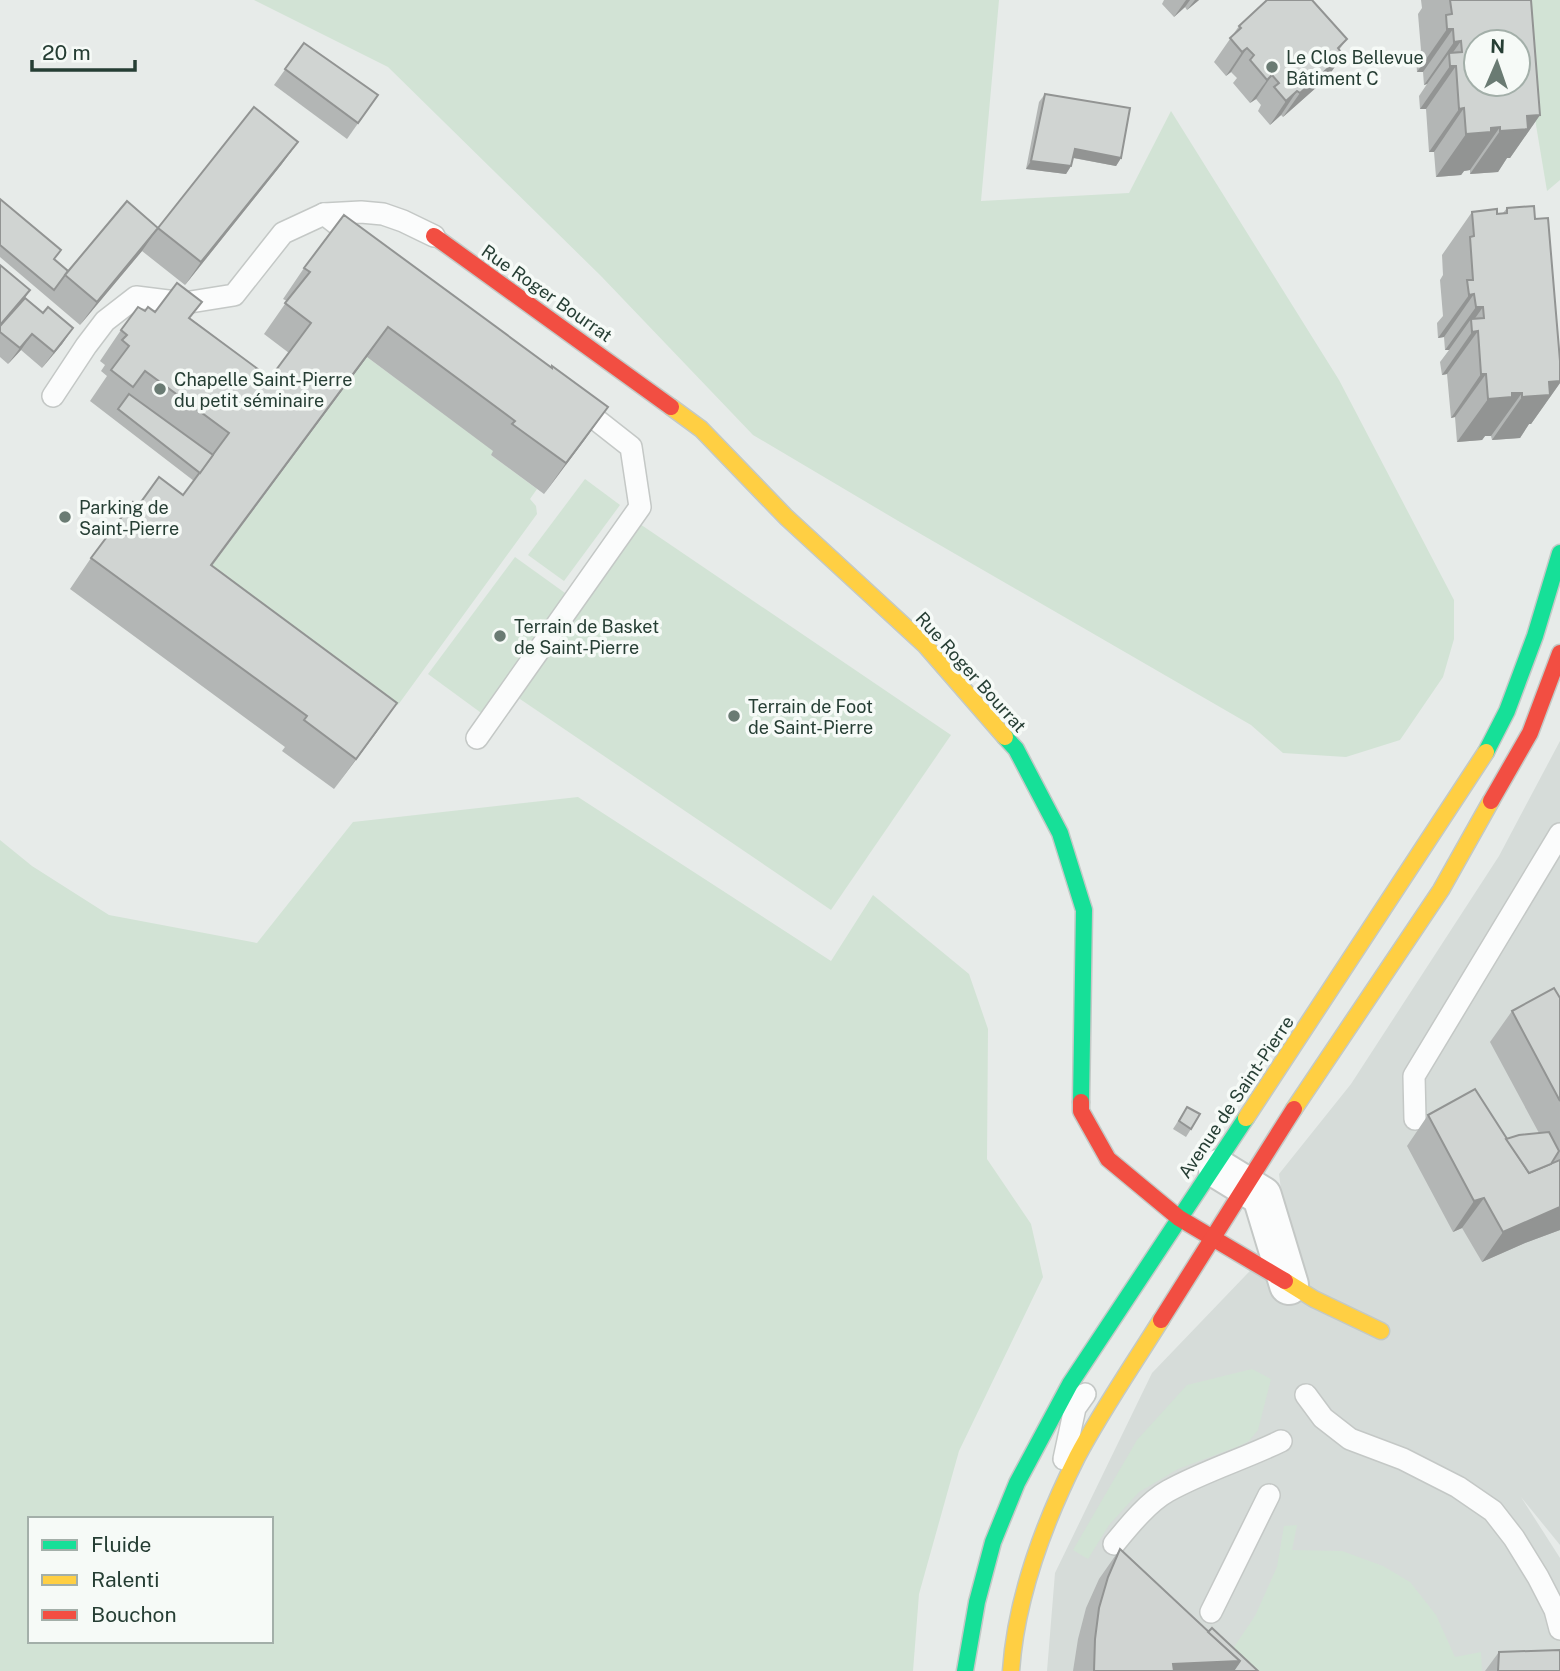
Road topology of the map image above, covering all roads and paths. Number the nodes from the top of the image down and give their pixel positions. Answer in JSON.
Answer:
{"nodes":[{"id":1,"x":324,"y":214,"type":"junction"},
{"id":2,"x":433,"y":236,"type":"joint"},
{"id":3,"x":374,"y":253,"type":"edge"},
{"id":4,"x":556,"y":388,"type":"edge"},
{"id":5,"x":53,"y":396,"type":"dead end"},
{"id":6,"x":1560,"y":553,"type":"edge"},
{"id":7,"x":1560,"y":653,"type":"edge"},
{"id":8,"x":1554,"y":692,"type":"edge"},
{"id":9,"x":477,"y":738,"type":"dead end"},
{"id":10,"x":1560,"y":834,"type":"edge"},
{"id":11,"x":1295,"y":1044,"type":"joint"},
{"id":12,"x":1415,"y":1119,"type":"dead end"},
{"id":13,"x":1229,"y":1176,"type":"junction"},
{"id":14,"x":1186,"y":1223,"type":"junction"},
{"id":15,"x":1212,"y":1238,"type":"junction"},
{"id":16,"x":1289,"y":1285,"type":"junction"},
{"id":17,"x":1381,"y":1331,"type":"dead end"},
{"id":18,"x":1306,"y":1395,"type":"dead end"},
{"id":19,"x":1281,"y":1441,"type":"dead end"},
{"id":20,"x":1269,"y":1495,"type":"dead end"},
{"id":21,"x":1050,"y":1516,"type":"junction"},
{"id":22,"x":1114,"y":1544,"type":"dead end"},
{"id":23,"x":1211,"y":1612,"type":"dead end"},
{"id":24,"x":1560,"y":1629,"type":"edge"},
{"id":25,"x":965,"y":1671,"type":"edge"},
{"id":26,"x":1011,"y":1671,"type":"edge"}],
"edges":[{"from":1,"to":2,"type":"lane"},
{"from":1,"to":3,"type":"lane"},
{"from":1,"to":5,"type":"lane"},
{"from":2,"to":14,"type":"street","name":"Rue Roger Bourrat"},
{"from":4,"to":9,"type":"lane"},
{"from":6,"to":11,"type":"street","name":"Avenue de Saint-Pierre"},
{"from":7,"to":8,"type":"street"},
{"from":8,"to":13,"type":"street"},
{"from":10,"to":12,"type":"lane"},
{"from":11,"to":13,"type":"lane"},
{"from":13,"to":14,"type":"lane"},
{"from":13,"to":15,"type":"street"},
{"from":13,"to":16,"type":"street"},
{"from":14,"to":15,"type":"street","name":"Rue Roger Bourrat"},
{"from":14,"to":21,"type":"lane"},
{"from":14,"to":25,"type":"street"},
{"from":15,"to":16,"type":"street","name":"Rue Roger Bourrat"},
{"from":15,"to":21,"type":"street"},
{"from":16,"to":17,"type":"street","name":"Rue Roger Bourrat"},
{"from":18,"to":24,"type":"lane"},
{"from":19,"to":22,"type":"lane"},
{"from":20,"to":23,"type":"lane"},
{"from":21,"to":26,"type":"street"}]}
